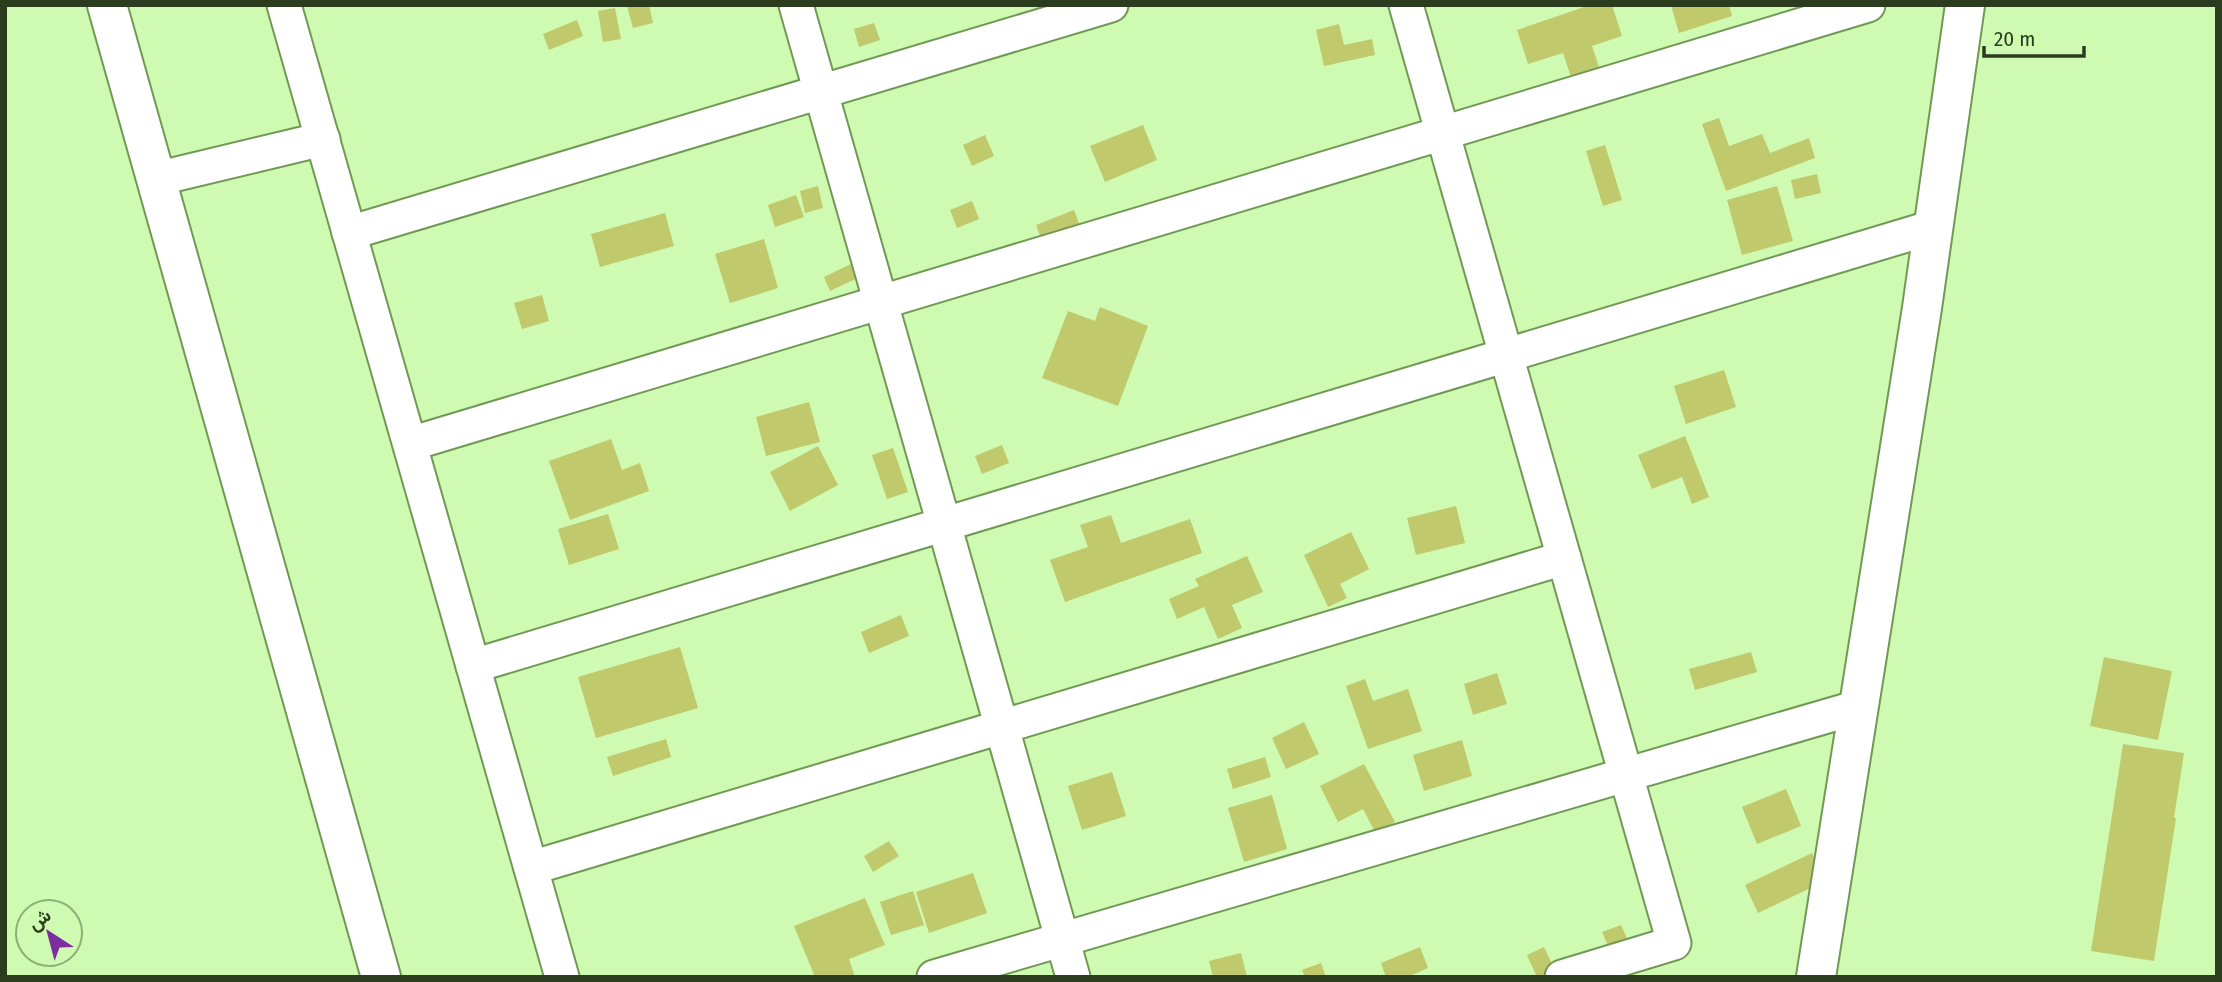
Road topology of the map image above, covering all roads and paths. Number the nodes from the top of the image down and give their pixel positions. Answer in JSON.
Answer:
{"nodes":[{"id":1,"x":107,"y":5,"type":"edge"},
{"id":2,"x":284,"y":5,"type":"edge"},
{"id":3,"x":796,"y":5,"type":"edge"},
{"id":4,"x":1111,"y":5,"type":"edge"},
{"id":5,"x":1406,"y":5,"type":"edge"},
{"id":6,"x":1868,"y":5,"type":"edge"},
{"id":7,"x":1965,"y":5,"type":"edge"},
{"id":8,"x":821,"y":93,"type":"junction"},
{"id":9,"x":1443,"y":133,"type":"junction"},
{"id":10,"x":323,"y":139,"type":"junction"},
{"id":11,"x":156,"y":179,"type":"junction"},
{"id":12,"x":1933,"y":227,"type":"junction"},
{"id":13,"x":349,"y":233,"type":"junction"},
{"id":14,"x":881,"y":303,"type":"junction"},
{"id":15,"x":1506,"y":355,"type":"junction"},
{"id":16,"x":410,"y":444,"type":"junction"},
{"id":17,"x":944,"y":525,"type":"junction"},
{"id":18,"x":1564,"y":558,"type":"junction"},
{"id":19,"x":473,"y":666,"type":"junction"},
{"id":20,"x":1858,"y":707,"type":"junction"},
{"id":21,"x":1002,"y":727,"type":"junction"},
{"id":22,"x":1625,"y":775,"type":"junction"},
{"id":23,"x":531,"y":869,"type":"junction"},
{"id":24,"x":1062,"y":939,"type":"junction"},
{"id":25,"x":380,"y":977,"type":"edge"},
{"id":26,"x":562,"y":977,"type":"edge"},
{"id":27,"x":934,"y":977,"type":"edge"},
{"id":28,"x":1073,"y":977,"type":"edge"},
{"id":29,"x":1562,"y":977,"type":"edge"},
{"id":30,"x":1815,"y":977,"type":"edge"}],
"edges":[{"from":1,"to":11,"type":"street"},
{"from":2,"to":10,"type":"street"},
{"from":3,"to":8,"type":"street"},
{"from":4,"to":8,"type":"street"},
{"from":5,"to":9,"type":"street"},
{"from":6,"to":9,"type":"street"},
{"from":7,"to":12,"type":"street"},
{"from":8,"to":13,"type":"street"},
{"from":8,"to":14,"type":"street"},
{"from":9,"to":14,"type":"street"},
{"from":9,"to":15,"type":"street"},
{"from":10,"to":11,"type":"street"},
{"from":10,"to":13,"type":"street"},
{"from":11,"to":25,"type":"street"},
{"from":12,"to":15,"type":"street"},
{"from":12,"to":20,"type":"street"},
{"from":13,"to":16,"type":"street"},
{"from":14,"to":16,"type":"street"},
{"from":14,"to":17,"type":"street"},
{"from":15,"to":17,"type":"street"},
{"from":15,"to":18,"type":"street"},
{"from":16,"to":19,"type":"street"},
{"from":17,"to":19,"type":"street"},
{"from":17,"to":21,"type":"street"},
{"from":18,"to":21,"type":"street"},
{"from":18,"to":22,"type":"street"},
{"from":19,"to":23,"type":"street"},
{"from":20,"to":22,"type":"street"},
{"from":20,"to":30,"type":"street"},
{"from":21,"to":23,"type":"street"},
{"from":21,"to":24,"type":"street"},
{"from":22,"to":24,"type":"street"},
{"from":22,"to":29,"type":"street"},
{"from":23,"to":26,"type":"street"},
{"from":24,"to":27,"type":"street"},
{"from":24,"to":28,"type":"street"}]}
